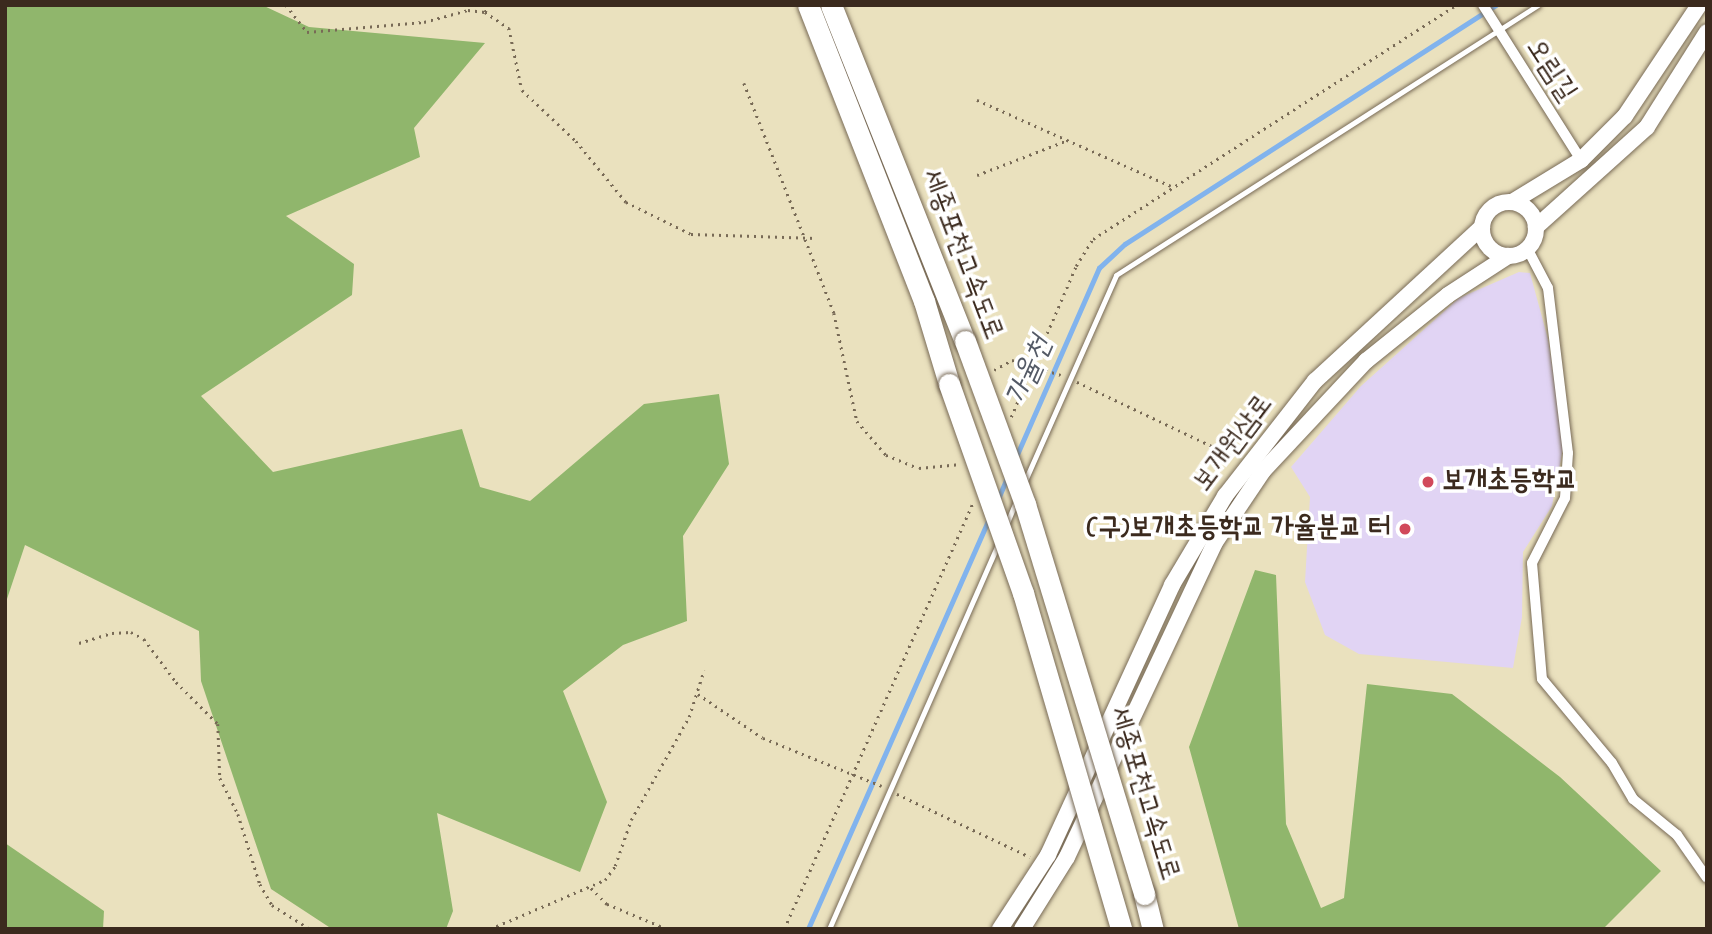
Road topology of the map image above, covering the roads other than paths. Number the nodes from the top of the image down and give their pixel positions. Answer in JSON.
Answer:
{"nodes":[{"id":1,"x":808,"y":5,"type":"edge"},
{"id":2,"x":831,"y":5,"type":"edge"},
{"id":3,"x":1483,"y":5,"type":"edge"},
{"id":4,"x":1538,"y":5,"type":"edge"},
{"id":5,"x":1699,"y":5,"type":"edge"},
{"id":6,"x":1497,"y":31,"type":"junction"},
{"id":7,"x":1707,"y":32,"type":"edge"},
{"id":8,"x":1581,"y":160,"type":"junction"},
{"id":9,"x":1512,"y":202,"type":"junction"},
{"id":10,"x":1482,"y":227,"type":"junction"},
{"id":11,"x":1536,"y":227,"type":"junction"},
{"id":12,"x":1527,"y":248,"type":"junction"},
{"id":13,"x":1507,"y":256,"type":"junction"},
{"id":14,"x":1707,"y":878,"type":"edge"},
{"id":15,"x":829,"y":929,"type":"edge"},
{"id":16,"x":1000,"y":929,"type":"edge"},
{"id":17,"x":1022,"y":929,"type":"edge"},
{"id":18,"x":1121,"y":929,"type":"edge"},
{"id":19,"x":1153,"y":929,"type":"edge"}],
"edges":[{"from":1,"to":18,"type":"highway","name":"세종포천고속도로","bridge":true},
{"from":2,"to":19,"type":"highway","name":"세종포천고속도로","bridge":true},
{"from":3,"to":6,"type":"street","name":"오림길"},
{"from":4,"to":6,"type":"lane"},
{"from":5,"to":8,"type":"main road"},
{"from":6,"to":8,"type":"street","name":"오림길"},
{"from":6,"to":15,"type":"lane"},
{"from":7,"to":11,"type":"main road"},
{"from":8,"to":9,"type":"main road"},
{"from":9,"to":10,"type":"main road"},
{"from":9,"to":11,"type":"main road"},
{"from":10,"to":13,"type":"main road"},
{"from":10,"to":16,"type":"main road","name":"보개원삼로"},
{"from":11,"to":12,"type":"main road"},
{"from":12,"to":13,"type":"main road"},
{"from":12,"to":14,"type":"street"},
{"from":13,"to":17,"type":"main road","name":"보개원삼로"}]}
